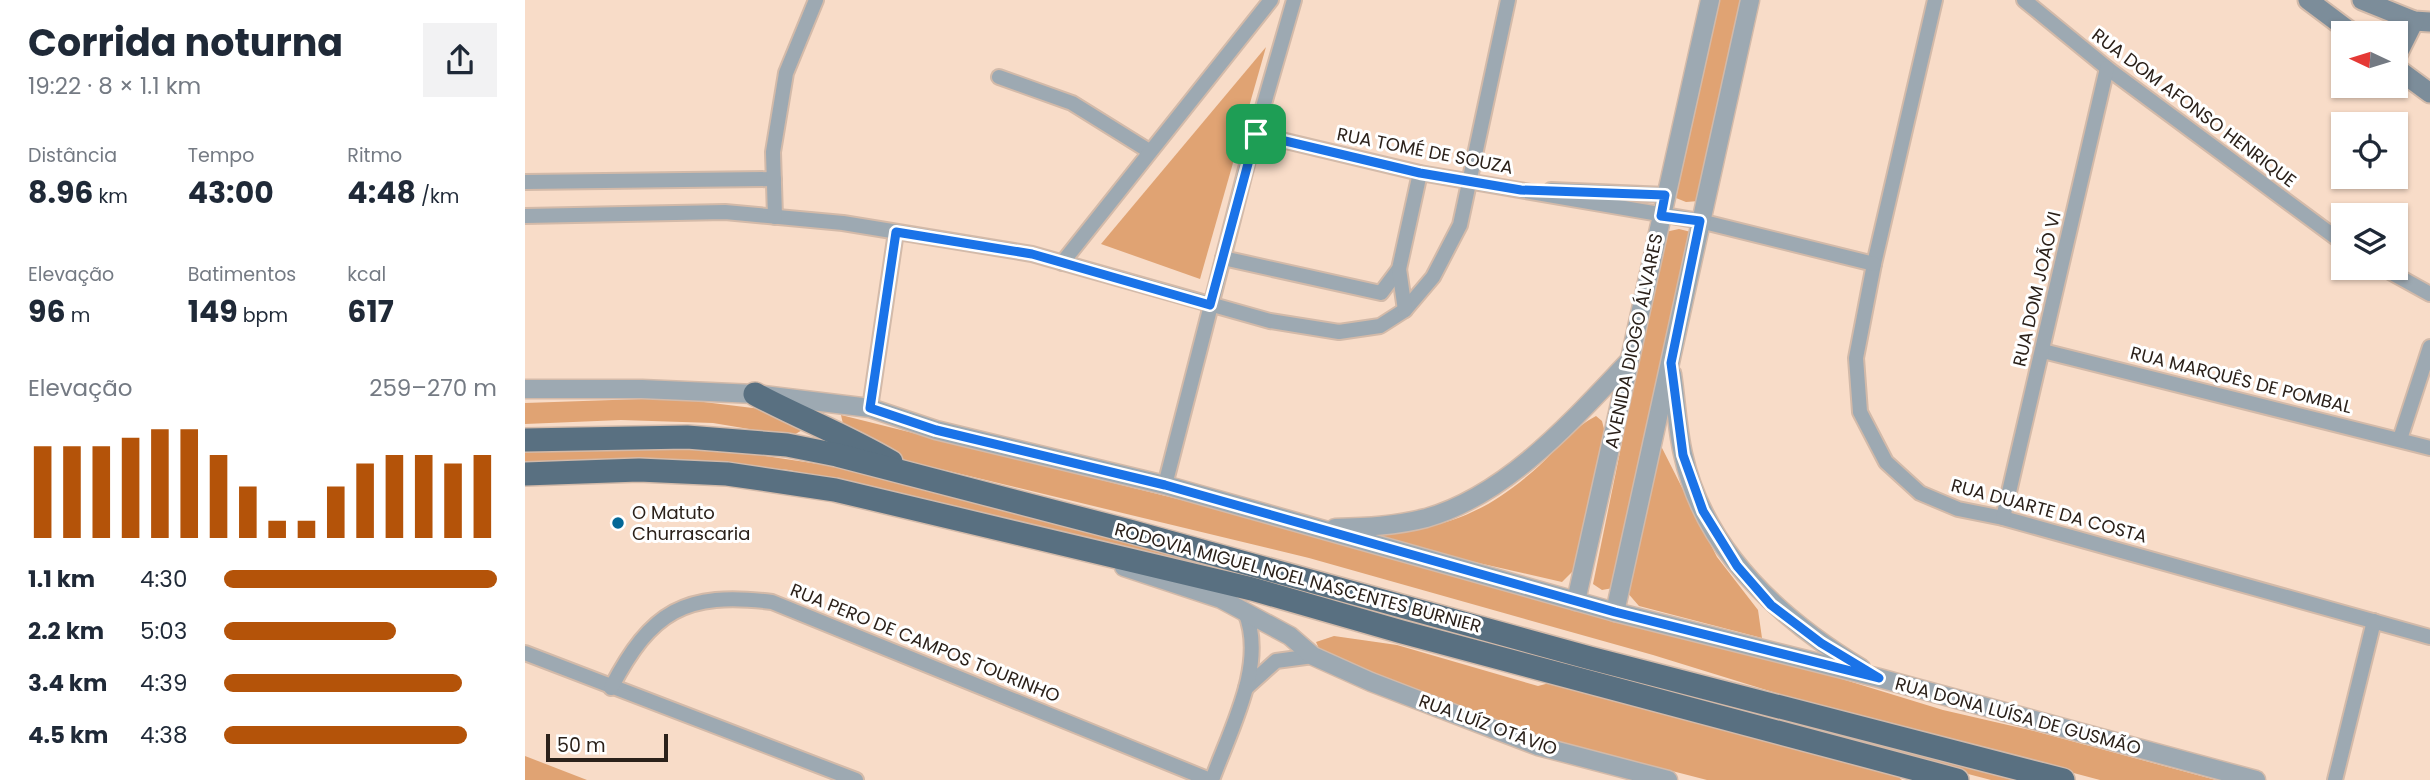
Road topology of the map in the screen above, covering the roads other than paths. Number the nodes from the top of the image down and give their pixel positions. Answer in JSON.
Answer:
{"nodes":[{"id":1,"x":816,"y":0,"type":"edge"},
{"id":2,"x":1271,"y":0,"type":"edge"},
{"id":3,"x":1294,"y":0,"type":"edge"},
{"id":4,"x":1508,"y":0,"type":"edge"},
{"id":5,"x":1710,"y":0,"type":"edge"},
{"id":6,"x":1750,"y":0,"type":"edge"},
{"id":7,"x":1935,"y":0,"type":"edge"},
{"id":8,"x":2024,"y":0,"type":"edge"},
{"id":9,"x":2308,"y":0,"type":"edge"},
{"id":10,"x":2362,"y":0,"type":"edge"},
{"id":11,"x":2336,"y":21,"type":"edge"},
{"id":12,"x":2422,"y":22,"type":"edge"},
{"id":13,"x":2408,"y":41,"type":"edge"},
{"id":14,"x":2107,"y":68,"type":"junction"},
{"id":15,"x":999,"y":77,"type":"dead end"},
{"id":16,"x":2408,"y":77,"type":"edge"},
{"id":17,"x":2430,"y":93,"type":"edge"},
{"id":18,"x":1256,"y":134,"type":"junction"},
{"id":19,"x":1149,"y":152,"type":"junction"},
{"id":20,"x":1420,"y":173,"type":"junction"},
{"id":21,"x":774,"y":179,"type":"junction"},
{"id":22,"x":1469,"y":181,"type":"junction"},
{"id":23,"x":525,"y":183,"type":"edge"},
{"id":24,"x":1521,"y":190,"type":"junction"},
{"id":25,"x":1665,"y":195,"type":"junction"},
{"id":26,"x":525,"y":216,"type":"edge"},
{"id":27,"x":1661,"y":216,"type":"junction"},
{"id":28,"x":775,"y":217,"type":"junction"},
{"id":29,"x":1700,"y":221,"type":"junction"},
{"id":30,"x":896,"y":232,"type":"junction"},
{"id":31,"x":2331,"y":234,"type":"edge"},
{"id":32,"x":1223,"y":258,"type":"junction"},
{"id":33,"x":1062,"y":263,"type":"junction"},
{"id":34,"x":1874,"y":264,"type":"junction"},
{"id":35,"x":1399,"y":269,"type":"junction"},
{"id":36,"x":2405,"y":280,"type":"edge"},
{"id":37,"x":2430,"y":294,"type":"edge"},
{"id":38,"x":1210,"y":305,"type":"junction"},
{"id":39,"x":1405,"y":310,"type":"junction"},
{"id":40,"x":2430,"y":347,"type":"edge"},
{"id":41,"x":2043,"y":351,"type":"junction"},
{"id":42,"x":1628,"y":362,"type":"junction"},
{"id":43,"x":1671,"y":363,"type":"junction"},
{"id":44,"x":2427,"y":368,"type":"edge"},
{"id":45,"x":525,"y":389,"type":"edge"},
{"id":46,"x":755,"y":394,"type":"junction"},
{"id":47,"x":870,"y":408,"type":"junction"},
{"id":48,"x":2400,"y":439,"type":"junction"},
{"id":49,"x":525,"y":440,"type":"edge"},
{"id":50,"x":2430,"y":448,"type":"edge"},
{"id":51,"x":525,"y":474,"type":"edge"},
{"id":52,"x":914,"y":476,"type":"junction"},
{"id":53,"x":1165,"y":485,"type":"junction"},
{"id":54,"x":2003,"y":518,"type":"junction"},
{"id":55,"x":1318,"y":528,"type":"junction"},
{"id":56,"x":1092,"y":552,"type":"junction"},
{"id":57,"x":1576,"y":601,"type":"junction"},
{"id":58,"x":1245,"y":612,"type":"junction"},
{"id":59,"x":1615,"y":612,"type":"junction"},
{"id":60,"x":2374,"y":621,"type":"junction"},
{"id":61,"x":2430,"y":637,"type":"edge"},
{"id":62,"x":525,"y":653,"type":"edge"},
{"id":63,"x":1313,"y":656,"type":"junction"},
{"id":64,"x":1879,"y":678,"type":"junction"},
{"id":65,"x":611,"y":688,"type":"junction"},
{"id":66,"x":1245,"y":689,"type":"junction"},
{"id":67,"x":856,"y":780,"type":"edge"},
{"id":68,"x":1211,"y":780,"type":"edge"},
{"id":69,"x":1668,"y":780,"type":"edge"},
{"id":70,"x":1957,"y":780,"type":"edge"},
{"id":71,"x":2063,"y":780,"type":"edge"},
{"id":72,"x":2256,"y":780,"type":"edge"},
{"id":73,"x":2335,"y":780,"type":"edge"}],
"edges":[{"from":1,"to":21,"type":"street"},
{"from":2,"to":19,"type":"street"},
{"from":3,"to":18,"type":"street"},
{"from":4,"to":22,"type":"street"},
{"from":5,"to":25,"type":"street","name":"AVENIDA DIOGO ÁLVARES"},
{"from":6,"to":29,"type":"street"},
{"from":7,"to":34,"type":"street","name":"RUA DUARTE DA COSTA"},
{"from":8,"to":14,"type":"street","name":"RUA DOM AFONSO HENRIQUE"},
{"from":9,"to":11,"type":"main road"},
{"from":10,"to":12,"type":"main road"},
{"from":12,"to":13,"type":"main road"},
{"from":14,"to":31,"type":"street","name":"RUA DOM AFONSO HENRIQUE"},
{"from":14,"to":41,"type":"street","name":"RUA DOM JOÃO VI"},
{"from":15,"to":19,"type":"street"},
{"from":16,"to":17,"type":"main road"},
{"from":18,"to":20,"type":"street","name":"RUA TOMÉ DE SOUZA"},
{"from":18,"to":32,"type":"street"},
{"from":19,"to":33,"type":"street"},
{"from":20,"to":22,"type":"street","name":"RUA TOMÉ DE SOUZA"},
{"from":20,"to":35,"type":"street"},
{"from":21,"to":23,"type":"street"},
{"from":21,"to":28,"type":"street"},
{"from":22,"to":24,"type":"street","name":"RUA TOMÉ DE SOUZA"},
{"from":22,"to":39,"type":"street"},
{"from":24,"to":25,"type":"street"},
{"from":24,"to":27,"type":"street","name":"RUA TOMÉ DE SOUZA"},
{"from":25,"to":27,"type":"street","name":"AVENIDA DIOGO ÁLVARES"},
{"from":26,"to":28,"type":"street"},
{"from":27,"to":29,"type":"street","name":"RUA TOMÉ DE SOUZA"},
{"from":27,"to":42,"type":"street","name":"AVENIDA DIOGO ÁLVARES"},
{"from":28,"to":30,"type":"street"},
{"from":29,"to":34,"type":"street","name":"RUA TOMÉ DE SOUZA"},
{"from":29,"to":43,"type":"street"},
{"from":30,"to":33,"type":"street"},
{"from":30,"to":47,"type":"street"},
{"from":32,"to":35,"type":"street"},
{"from":32,"to":38,"type":"street"},
{"from":33,"to":38,"type":"street"},
{"from":34,"to":54,"type":"street","name":"RUA DUARTE DA COSTA"},
{"from":35,"to":39,"type":"street"},
{"from":36,"to":37,"type":"street"},
{"from":38,"to":39,"type":"street"},
{"from":38,"to":53,"type":"street"},
{"from":40,"to":44,"type":"street"},
{"from":41,"to":48,"type":"street","name":"RUA MARQUÊS DE POMBAL"},
{"from":41,"to":54,"type":"street","name":"RUA DOM JOÃO VI"},
{"from":42,"to":55,"type":"street"},
{"from":42,"to":57,"type":"street","name":"AVENIDA DIOGO ÁLVARES"},
{"from":43,"to":59,"type":"street"},
{"from":43,"to":64,"type":"street"},
{"from":44,"to":48,"type":"street"},
{"from":45,"to":46,"type":"street","name":"RUA DONA LUÍSA DE GUSMÃO"},
{"from":46,"to":47,"type":"street","name":"RUA DONA LUÍSA DE GUSMÃO"},
{"from":46,"to":52,"type":"highway"},
{"from":47,"to":53,"type":"street","name":"RUA DONA LUÍSA DE GUSMÃO"},
{"from":48,"to":50,"type":"street","name":"RUA MARQUÊS DE POMBAL"},
{"from":49,"to":52,"type":"highway","name":"RODOVIA MIGUEL NOEL NASCENTES BURNIER"},
{"from":51,"to":56,"type":"highway","name":"RODOVIA MIGUEL NOEL NASCENTES BURNIER"},
{"from":52,"to":71,"type":"highway","name":"RODOVIA MIGUEL NOEL NASCENTES BURNIER"},
{"from":53,"to":55,"type":"street","name":"RUA DONA LUÍSA DE GUSMÃO"},
{"from":54,"to":60,"type":"street","name":"RUA DUARTE DA COSTA"},
{"from":55,"to":57,"type":"street","name":"RUA DONA LUÍSA DE GUSMÃO"},
{"from":56,"to":58,"type":"street","name":"RUA LUÍZ OTÁVIO"},
{"from":56,"to":70,"type":"highway","name":"RODOVIA MIGUEL NOEL NASCENTES BURNIER"},
{"from":57,"to":59,"type":"street","name":"RUA DONA LUÍSA DE GUSMÃO"},
{"from":58,"to":63,"type":"street","name":"RUA LUÍZ OTÁVIO"},
{"from":58,"to":66,"type":"street"},
{"from":59,"to":64,"type":"street","name":"RUA DONA LUÍSA DE GUSMÃO"},
{"from":60,"to":61,"type":"street","name":"RUA DUARTE DA COSTA"},
{"from":60,"to":73,"type":"street"},
{"from":62,"to":65,"type":"street"},
{"from":63,"to":66,"type":"street"},
{"from":63,"to":69,"type":"street","name":"RUA LUÍZ OTÁVIO"},
{"from":64,"to":72,"type":"street","name":"RUA DONA LUÍSA DE GUSMÃO"},
{"from":65,"to":67,"type":"street"},
{"from":65,"to":68,"type":"street","name":"RUA PERO DE CAMPOS TOURINHO"},
{"from":66,"to":68,"type":"street"}]}
